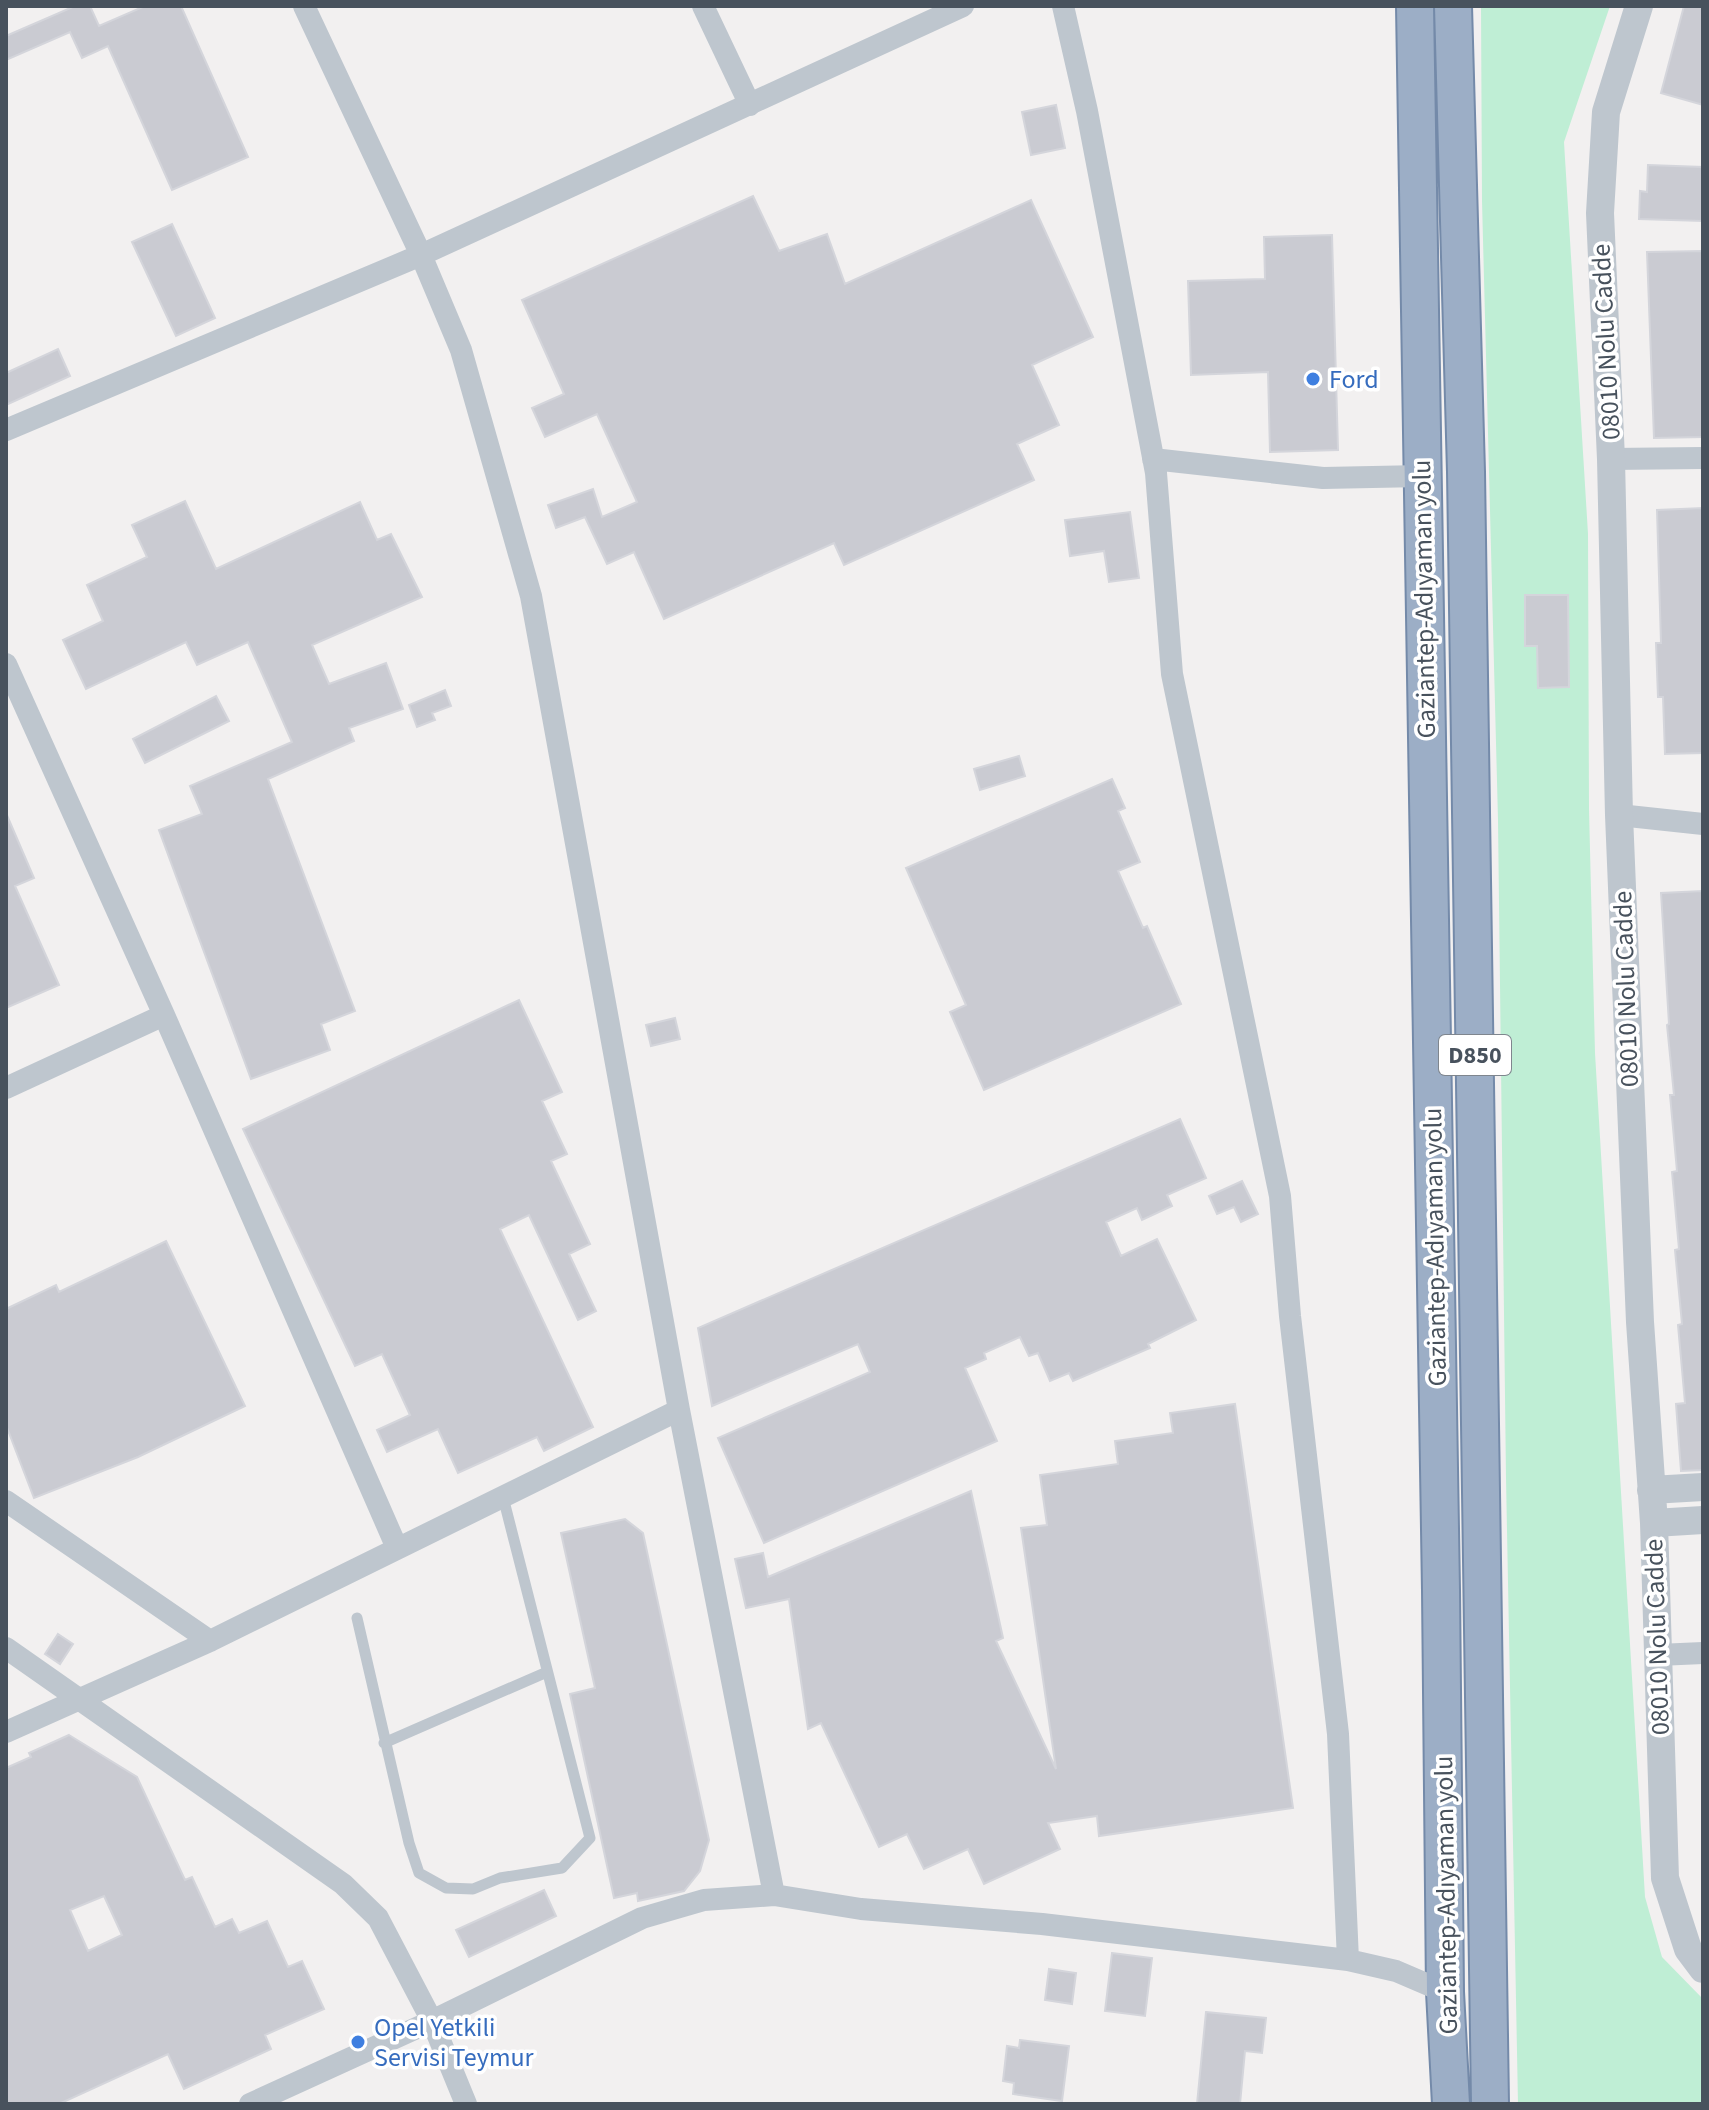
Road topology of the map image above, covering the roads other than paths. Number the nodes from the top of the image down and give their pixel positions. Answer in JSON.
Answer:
{"nodes":[{"id":1,"x":304,"y":6,"type":"edge"},
{"id":2,"x":703,"y":6,"type":"edge"},
{"id":3,"x":963,"y":6,"type":"edge"},
{"id":4,"x":1063,"y":6,"type":"edge"},
{"id":5,"x":1415,"y":6,"type":"edge"},
{"id":6,"x":1453,"y":6,"type":"edge"},
{"id":7,"x":1639,"y":6,"type":"edge"},
{"id":8,"x":750,"y":105,"type":"junction"},
{"id":9,"x":421,"y":255,"type":"junction"},
{"id":10,"x":6,"y":430,"type":"edge"},
{"id":11,"x":1703,"y":458,"type":"edge"},
{"id":12,"x":1153,"y":459,"type":"junction"},
{"id":13,"x":1611,"y":459,"type":"junction"},
{"id":14,"x":1422,"y":476,"type":"junction"},
{"id":15,"x":6,"y":664,"type":"edge"},
{"id":16,"x":1619,"y":815,"type":"junction"},
{"id":17,"x":1703,"y":824,"type":"edge"},
{"id":18,"x":164,"y":1015,"type":"junction"},
{"id":19,"x":6,"y":1088,"type":"edge"},
{"id":20,"x":679,"y":1410,"type":"junction"},
{"id":21,"x":1703,"y":1487,"type":"edge"},
{"id":22,"x":1651,"y":1490,"type":"junction"},
{"id":23,"x":503,"y":1497,"type":"junction"},
{"id":24,"x":6,"y":1501,"type":"edge"},
{"id":25,"x":1703,"y":1520,"type":"edge"},
{"id":26,"x":1654,"y":1523,"type":"junction"},
{"id":27,"x":397,"y":1548,"type":"junction"},
{"id":28,"x":357,"y":1618,"type":"dead end"},
{"id":29,"x":210,"y":1641,"type":"junction"},
{"id":30,"x":6,"y":1648,"type":"edge"},
{"id":31,"x":1703,"y":1653,"type":"edge"},
{"id":32,"x":1658,"y":1655,"type":"junction"},
{"id":33,"x":547,"y":1672,"type":"junction"},
{"id":34,"x":81,"y":1700,"type":"junction"},
{"id":35,"x":6,"y":1732,"type":"edge"},
{"id":36,"x":384,"y":1743,"type":"junction"},
{"id":37,"x":774,"y":1895,"type":"junction"},
{"id":38,"x":1698,"y":1957,"type":"edge"},
{"id":39,"x":1348,"y":1960,"type":"junction"},
{"id":40,"x":1445,"y":1992,"type":"junction"},
{"id":41,"x":432,"y":2021,"type":"junction"},
{"id":42,"x":1449,"y":2058,"type":"junction"},
{"id":43,"x":250,"y":2104,"type":"edge"},
{"id":44,"x":466,"y":2104,"type":"edge"},
{"id":45,"x":1441,"y":2104,"type":"edge"},
{"id":46,"x":1451,"y":2104,"type":"edge"},
{"id":47,"x":1490,"y":2104,"type":"edge"}],
"edges":[{"from":1,"to":9,"type":"street"},
{"from":2,"to":8,"type":"street"},
{"from":3,"to":8,"type":"street"},
{"from":4,"to":12,"type":"street"},
{"from":5,"to":14,"type":"highway","name":"Gaziantep-Adıyaman yolu","number":"D850"},
{"from":6,"to":47,"type":"highway","name":"Gaziantep-Adıyaman yolu","number":"D850"},
{"from":7,"to":13,"type":"street","name":"08010 Nolu Cadde"},
{"from":8,"to":9,"type":"street"},
{"from":9,"to":10,"type":"street"},
{"from":9,"to":20,"type":"street"},
{"from":11,"to":13,"type":"street"},
{"from":12,"to":14,"type":"street"},
{"from":12,"to":39,"type":"street"},
{"from":13,"to":16,"type":"street","name":"08010 Nolu Cadde"},
{"from":14,"to":40,"type":"highway","name":"Gaziantep-Adıyaman yolu","number":"D850"},
{"from":15,"to":18,"type":"street"},
{"from":16,"to":17,"type":"street"},
{"from":16,"to":22,"type":"street","name":"08010 Nolu Cadde"},
{"from":18,"to":19,"type":"street"},
{"from":18,"to":27,"type":"street"},
{"from":20,"to":23,"type":"street"},
{"from":20,"to":37,"type":"street"},
{"from":21,"to":22,"type":"street"},
{"from":22,"to":26,"type":"street","name":"08010 Nolu Cadde"},
{"from":23,"to":27,"type":"street"},
{"from":23,"to":33,"type":"lane"},
{"from":24,"to":29,"type":"street"},
{"from":25,"to":26,"type":"street"},
{"from":26,"to":32,"type":"street","name":"08010 Nolu Cadde"},
{"from":27,"to":29,"type":"street"},
{"from":28,"to":36,"type":"lane"},
{"from":29,"to":34,"type":"street"},
{"from":30,"to":34,"type":"street"},
{"from":31,"to":32,"type":"street"},
{"from":32,"to":38,"type":"street","name":"08010 Nolu Cadde"},
{"from":33,"to":36,"type":"lane"},
{"from":33,"to":36,"type":"lane"},
{"from":34,"to":35,"type":"street"},
{"from":34,"to":41,"type":"street"},
{"from":37,"to":39,"type":"street"},
{"from":37,"to":41,"type":"street"},
{"from":39,"to":40,"type":"street"},
{"from":40,"to":42,"type":"highway","name":"Gaziantep-Adıyaman yolu","number":"D850"},
{"from":41,"to":43,"type":"street"},
{"from":41,"to":44,"type":"street"},
{"from":42,"to":45,"type":"highway"},
{"from":42,"to":46,"type":"highway","name":"Gaziantep-Adıyaman yolu","number":"D850"}]}
